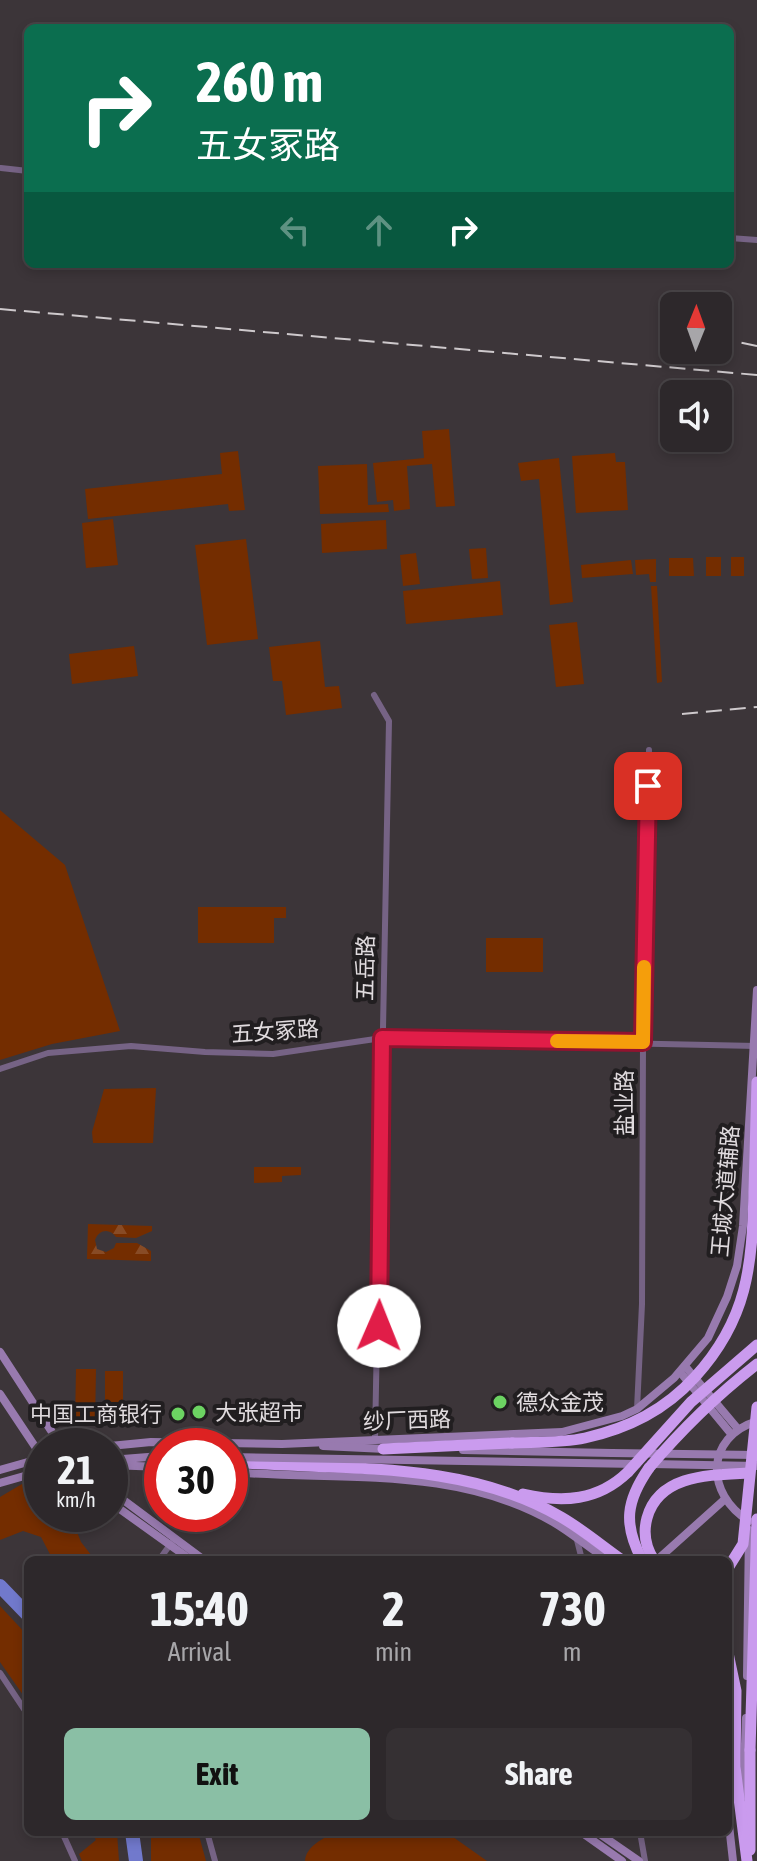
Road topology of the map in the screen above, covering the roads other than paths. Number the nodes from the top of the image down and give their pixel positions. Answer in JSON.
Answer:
{"nodes":[{"id":1,"x":1,"y":168,"type":"edge"},
{"id":2,"x":24,"y":171,"type":"edge"},
{"id":3,"x":734,"y":238,"type":"edge"},
{"id":4,"x":757,"y":240,"type":"edge"},
{"id":5,"x":374,"y":695,"type":"dead end"},
{"id":6,"x":649,"y":750,"type":"dead end"},
{"id":7,"x":757,"y":990,"type":"edge"},
{"id":8,"x":756,"y":1006,"type":"edge"},
{"id":9,"x":757,"y":1030,"type":"edge"},
{"id":10,"x":382,"y":1038,"type":"junction"},
{"id":11,"x":643,"y":1042,"type":"junction"},
{"id":12,"x":756,"y":1046,"type":"edge"},
{"id":13,"x":0,"y":1069,"type":"edge"},
{"id":14,"x":757,"y":1082,"type":"edge"},
{"id":15,"x":757,"y":1345,"type":"edge"},
{"id":16,"x":0,"y":1352,"type":"edge"},
{"id":17,"x":757,"y":1364,"type":"edge"},
{"id":18,"x":682,"y":1369,"type":"junction"},
{"id":19,"x":0,"y":1394,"type":"edge"},
{"id":20,"x":757,"y":1407,"type":"edge"},
{"id":21,"x":637,"y":1409,"type":"junction"},
{"id":22,"x":757,"y":1421,"type":"edge"},
{"id":23,"x":49,"y":1428,"type":"edge"},
{"id":24,"x":24,"y":1430,"type":"edge"},
{"id":25,"x":735,"y":1432,"type":"junction"},
{"id":26,"x":375,"y":1438,"type":"junction"},
{"id":27,"x":128,"y":1444,"type":"edge"},
{"id":28,"x":282,"y":1444,"type":"junction"},
{"id":29,"x":383,"y":1449,"type":"junction"},
{"id":30,"x":757,"y":1453,"type":"edge"},
{"id":31,"x":248,"y":1459,"type":"edge"},
{"id":32,"x":248,"y":1460,"type":"edge"},
{"id":33,"x":24,"y":1463,"type":"edge"},
{"id":34,"x":0,"y":1470,"type":"edge"},
{"id":35,"x":754,"y":1470,"type":"edge"},
{"id":36,"x":248,"y":1473,"type":"edge"},
{"id":37,"x":24,"y":1476,"type":"edge"},
{"id":38,"x":464,"y":1480,"type":"junction"},
{"id":39,"x":0,"y":1483,"type":"edge"},
{"id":40,"x":724,"y":1500,"type":"junction"},
{"id":41,"x":128,"y":1505,"type":"edge"},
{"id":42,"x":128,"y":1514,"type":"edge"},
{"id":43,"x":754,"y":1521,"type":"edge"},
{"id":44,"x":577,"y":1540,"type":"junction"},
{"id":45,"x":172,"y":1542,"type":"junction"},
{"id":46,"x":162,"y":1556,"type":"edge"},
{"id":47,"x":187,"y":1556,"type":"edge"},
{"id":48,"x":197,"y":1556,"type":"edge"},
{"id":49,"x":581,"y":1556,"type":"edge"},
{"id":50,"x":602,"y":1556,"type":"edge"},
{"id":51,"x":616,"y":1556,"type":"edge"},
{"id":52,"x":640,"y":1556,"type":"edge"},
{"id":53,"x":654,"y":1556,"type":"edge"},
{"id":54,"x":661,"y":1556,"type":"edge"},
{"id":55,"x":732,"y":1562,"type":"edge"},
{"id":56,"x":732,"y":1663,"type":"edge"},
{"id":57,"x":0,"y":1673,"type":"edge"},
{"id":58,"x":24,"y":1709,"type":"edge"},
{"id":59,"x":64,"y":1836,"type":"edge"},
{"id":60,"x":208,"y":1836,"type":"edge"},
{"id":61,"x":587,"y":1836,"type":"edge"},
{"id":62,"x":603,"y":1836,"type":"edge"},
{"id":63,"x":640,"y":1836,"type":"edge"},
{"id":64,"x":730,"y":1836,"type":"edge"},
{"id":65,"x":75,"y":1861,"type":"edge"},
{"id":66,"x":215,"y":1861,"type":"edge"},
{"id":67,"x":622,"y":1861,"type":"edge"},
{"id":68,"x":642,"y":1861,"type":"edge"},
{"id":69,"x":733,"y":1861,"type":"edge"},
{"id":70,"x":749,"y":1861,"type":"edge"}],
"edges":[{"from":1,"to":2,"type":"street"},
{"from":3,"to":4,"type":"street"},
{"from":5,"to":10,"type":"street","name":"五岳路"},
{"from":6,"to":11,"type":"street","name":"盐业路"},
{"from":7,"to":8,"type":"main road","name":"王城大道辅路"},
{"from":8,"to":12,"type":"main road","name":"王城大道辅路"},
{"from":9,"to":12,"type":"main road"},
{"from":10,"to":11,"type":"street","name":"五女冢路"},
{"from":10,"to":13,"type":"street","name":"五女冢路"},
{"from":10,"to":26,"type":"street","name":"五岳路"},
{"from":11,"to":12,"type":"street","name":"五女冢路"},
{"from":11,"to":21,"type":"street","name":"盐业路"},
{"from":12,"to":18,"type":"main road","name":"王城大道辅路"},
{"from":14,"to":29,"type":"highway","bridge":true},
{"from":15,"to":38,"type":"highway","bridge":true},
{"from":16,"to":23,"type":"main road"},
{"from":17,"to":52,"type":"highway","bridge":true},
{"from":18,"to":21,"type":"main road","name":"纱厂西路"},
{"from":18,"to":25,"type":"main road"},
{"from":19,"to":24,"type":"main road"},
{"from":20,"to":55,"type":"highway","bridge":true},
{"from":21,"to":26,"type":"main road","name":"纱厂西路"},
{"from":22,"to":25,"type":"main road"},
{"from":25,"to":40,"type":"main road"},
{"from":26,"to":28,"type":"main road","name":"纱厂西路"},
{"from":27,"to":28,"type":"main road","name":"纱厂西路"},
{"from":28,"to":29,"type":"main road"},
{"from":29,"to":30,"type":"main road","bridge":true},
{"from":31,"to":35,"type":"main road","bridge":true},
{"from":32,"to":38,"type":"highway","bridge":true},
{"from":33,"to":34,"type":"main road"},
{"from":35,"to":53,"type":"highway","bridge":true},
{"from":36,"to":44,"type":"main road"},
{"from":37,"to":39,"type":"main road"},
{"from":38,"to":51,"type":"highway"},
{"from":40,"to":43,"type":"main road"},
{"from":40,"to":54,"type":"main road"},
{"from":41,"to":45,"type":"main road"},
{"from":42,"to":45,"type":"main road"},
{"from":43,"to":70,"type":"highway","bridge":true},
{"from":44,"to":49,"type":"street"},
{"from":44,"to":50,"type":"main road"},
{"from":45,"to":46,"type":"street"},
{"from":45,"to":47,"type":"main road"},
{"from":45,"to":48,"type":"main road"},
{"from":56,"to":70,"type":"highway","bridge":true},
{"from":57,"to":58,"type":"street"},
{"from":59,"to":65,"type":"street"},
{"from":60,"to":66,"type":"street"},
{"from":61,"to":67,"type":"main road"},
{"from":62,"to":68,"type":"main road"},
{"from":63,"to":68,"type":"street"},
{"from":64,"to":69,"type":"main road"}]}
